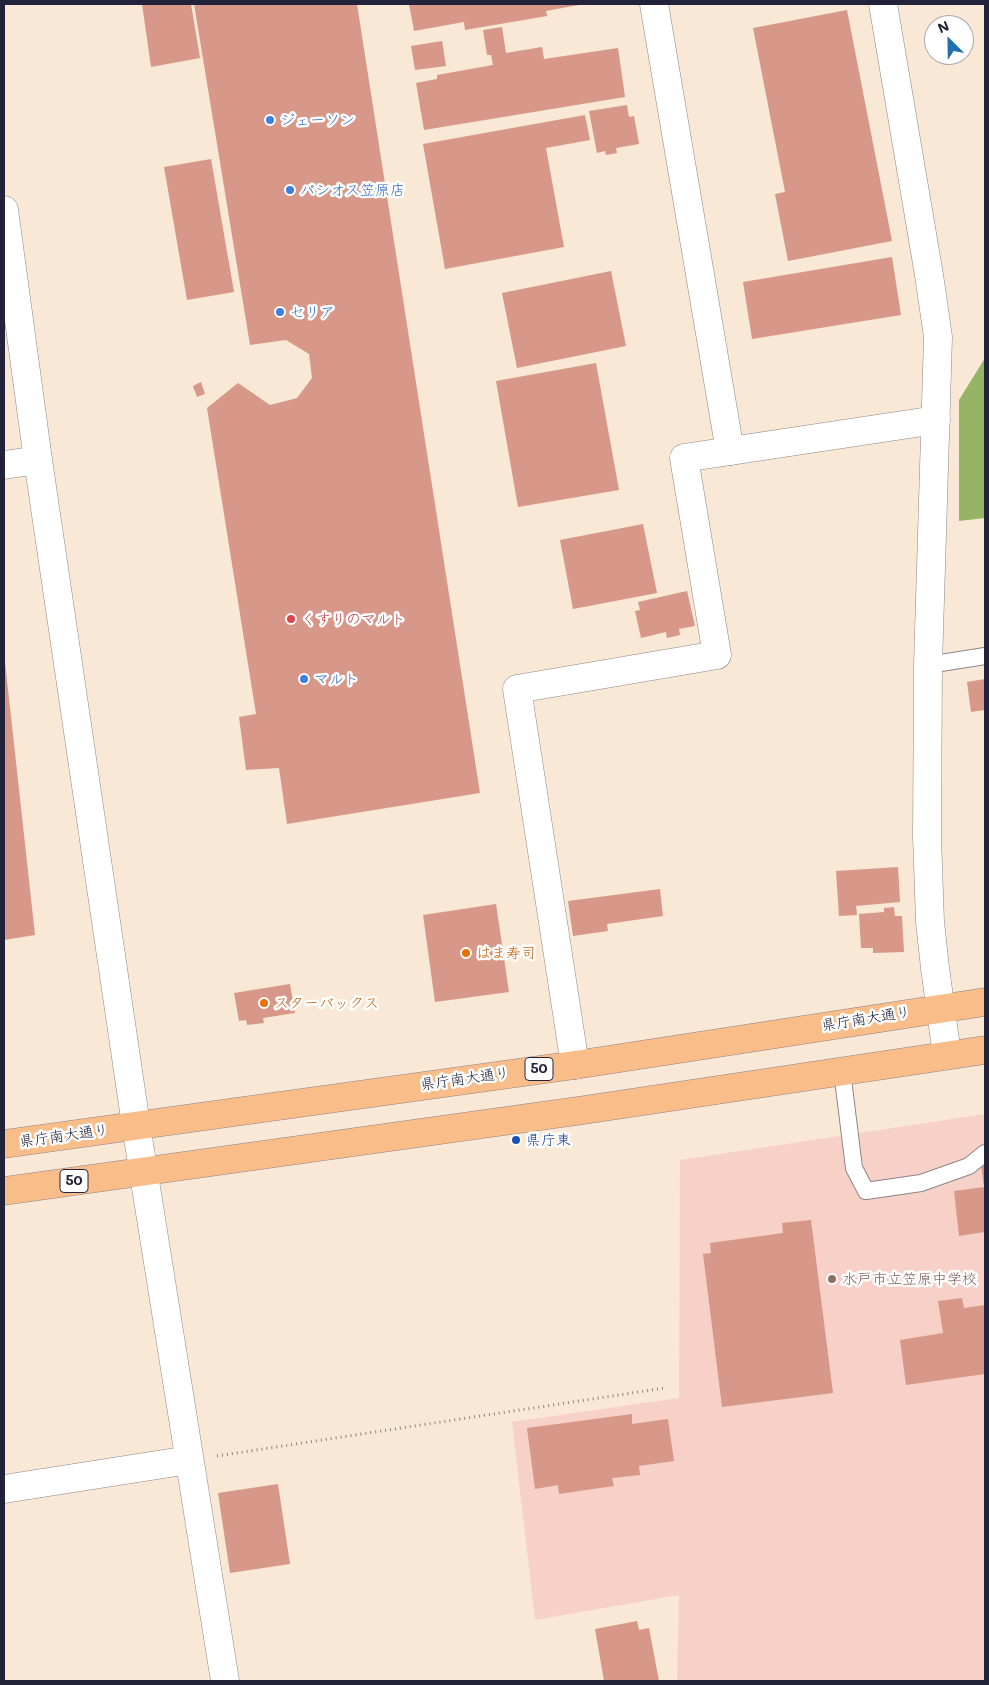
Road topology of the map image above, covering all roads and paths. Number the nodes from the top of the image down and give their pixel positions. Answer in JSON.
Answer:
{"nodes":[{"id":1,"x":654,"y":4,"type":"edge"},
{"id":2,"x":883,"y":4,"type":"edge"},
{"id":3,"x":4,"y":210,"type":"edge"},
{"id":4,"x":936,"y":420,"type":"junction"},
{"id":5,"x":730,"y":450,"type":"junction"},
{"id":6,"x":38,"y":460,"type":"junction"},
{"id":7,"x":4,"y":465,"type":"edge"},
{"id":8,"x":985,"y":656,"type":"edge"},
{"id":9,"x":928,"y":665,"type":"junction"},
{"id":10,"x":985,"y":1002,"type":"edge"},
{"id":11,"x":940,"y":1008,"type":"junction"},
{"id":12,"x":985,"y":1050,"type":"edge"},
{"id":13,"x":947,"y":1055,"type":"junction"},
{"id":14,"x":575,"y":1064,"type":"junction"},
{"id":15,"x":842,"y":1071,"type":"junction"},
{"id":16,"x":136,"y":1125,"type":"junction"},
{"id":17,"x":4,"y":1144,"type":"edge"},
{"id":18,"x":985,"y":1153,"type":"edge"},
{"id":19,"x":144,"y":1171,"type":"junction"},
{"id":20,"x":4,"y":1191,"type":"edge"},
{"id":21,"x":665,"y":1388,"type":"dead end"},
{"id":22,"x":189,"y":1460,"type":"junction"},
{"id":23,"x":4,"y":1489,"type":"edge"},
{"id":24,"x":225,"y":1681,"type":"edge"}],
"edges":[{"from":1,"to":5,"type":"street"},
{"from":2,"to":4,"type":"street"},
{"from":3,"to":6,"type":"street"},
{"from":4,"to":5,"type":"street"},
{"from":4,"to":9,"type":"street"},
{"from":5,"to":14,"type":"street"},
{"from":6,"to":7,"type":"street"},
{"from":6,"to":16,"type":"street"},
{"from":8,"to":9,"type":"lane"},
{"from":9,"to":11,"type":"street"},
{"from":10,"to":11,"type":"main road","name":"県庁南大通り","number":"50"},
{"from":11,"to":13,"type":"street"},
{"from":11,"to":14,"type":"main road","name":"県庁南大通り","number":"50"},
{"from":12,"to":13,"type":"main road","number":"50"},
{"from":13,"to":15,"type":"main road","number":"50"},
{"from":14,"to":16,"type":"main road","name":"県庁南大通り","number":"50"},
{"from":15,"to":18,"type":"lane"},
{"from":15,"to":19,"type":"main road","number":"50"},
{"from":16,"to":17,"type":"main road","name":"県庁南大通り","number":"50"},
{"from":16,"to":19,"type":"street"},
{"from":19,"to":20,"type":"main road","number":"50"},
{"from":19,"to":22,"type":"street"},
{"from":21,"to":22,"type":"path"},
{"from":22,"to":23,"type":"street"},
{"from":22,"to":24,"type":"street"}]}
